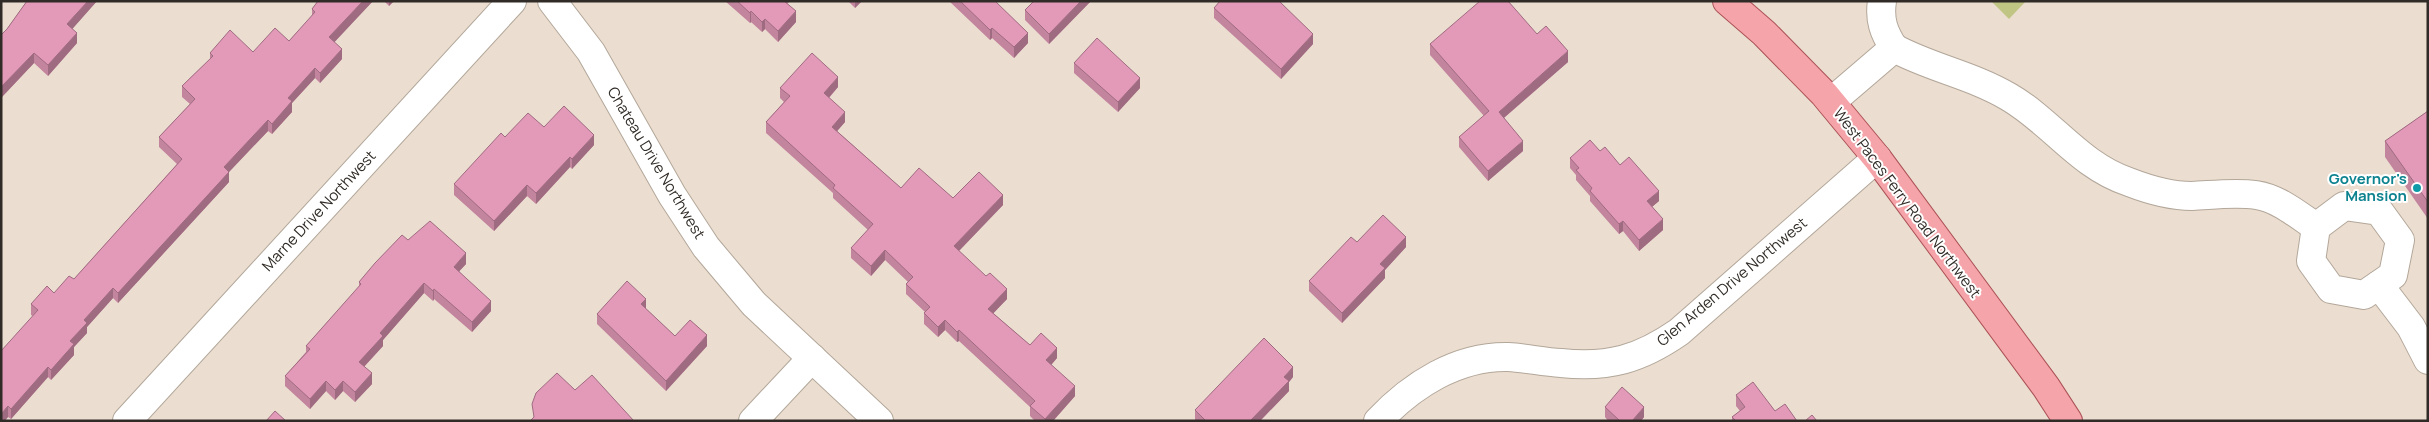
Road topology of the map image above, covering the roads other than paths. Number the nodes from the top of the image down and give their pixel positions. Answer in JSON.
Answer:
{"nodes":[{"id":1,"x":512,"y":1,"type":"edge"},
{"id":2,"x":552,"y":1,"type":"edge"},
{"id":3,"x":1727,"y":1,"type":"edge"},
{"id":4,"x":1882,"y":1,"type":"edge"},
{"id":5,"x":1894,"y":48,"type":"junction"},
{"id":6,"x":1830,"y":102,"type":"junction"},
{"id":7,"x":1877,"y":158,"type":"junction"},
{"id":8,"x":2316,"y":227,"type":"junction"},
{"id":9,"x":2379,"y":285,"type":"junction"},
{"id":10,"x":812,"y":358,"type":"junction"},
{"id":11,"x":2428,"y":360,"type":"edge"},
{"id":12,"x":127,"y":421,"type":"edge"},
{"id":13,"x":753,"y":421,"type":"edge"},
{"id":14,"x":879,"y":421,"type":"edge"},
{"id":15,"x":1378,"y":421,"type":"edge"},
{"id":16,"x":2068,"y":421,"type":"edge"}],
"edges":[{"from":1,"to":12,"type":"street","name":"Marne Drive Northwest"},
{"from":2,"to":10,"type":"street","name":"Chateau Drive Northwest"},
{"from":3,"to":6,"type":"main road","name":"West Paces Ferry Road Northwest"},
{"from":4,"to":5,"type":"street"},
{"from":5,"to":6,"type":"street"},
{"from":5,"to":8,"type":"street"},
{"from":6,"to":7,"type":"main road","name":"West Paces Ferry Road Northwest"},
{"from":7,"to":15,"type":"street","name":"Glen Arden Drive Northwest"},
{"from":7,"to":16,"type":"main road","name":"West Paces Ferry Road Northwest"},
{"from":8,"to":9,"type":"street"},
{"from":8,"to":9,"type":"street"},
{"from":9,"to":11,"type":"street"},
{"from":10,"to":13,"type":"street"},
{"from":10,"to":14,"type":"street","name":"Chateau Drive Northwest"}]}
